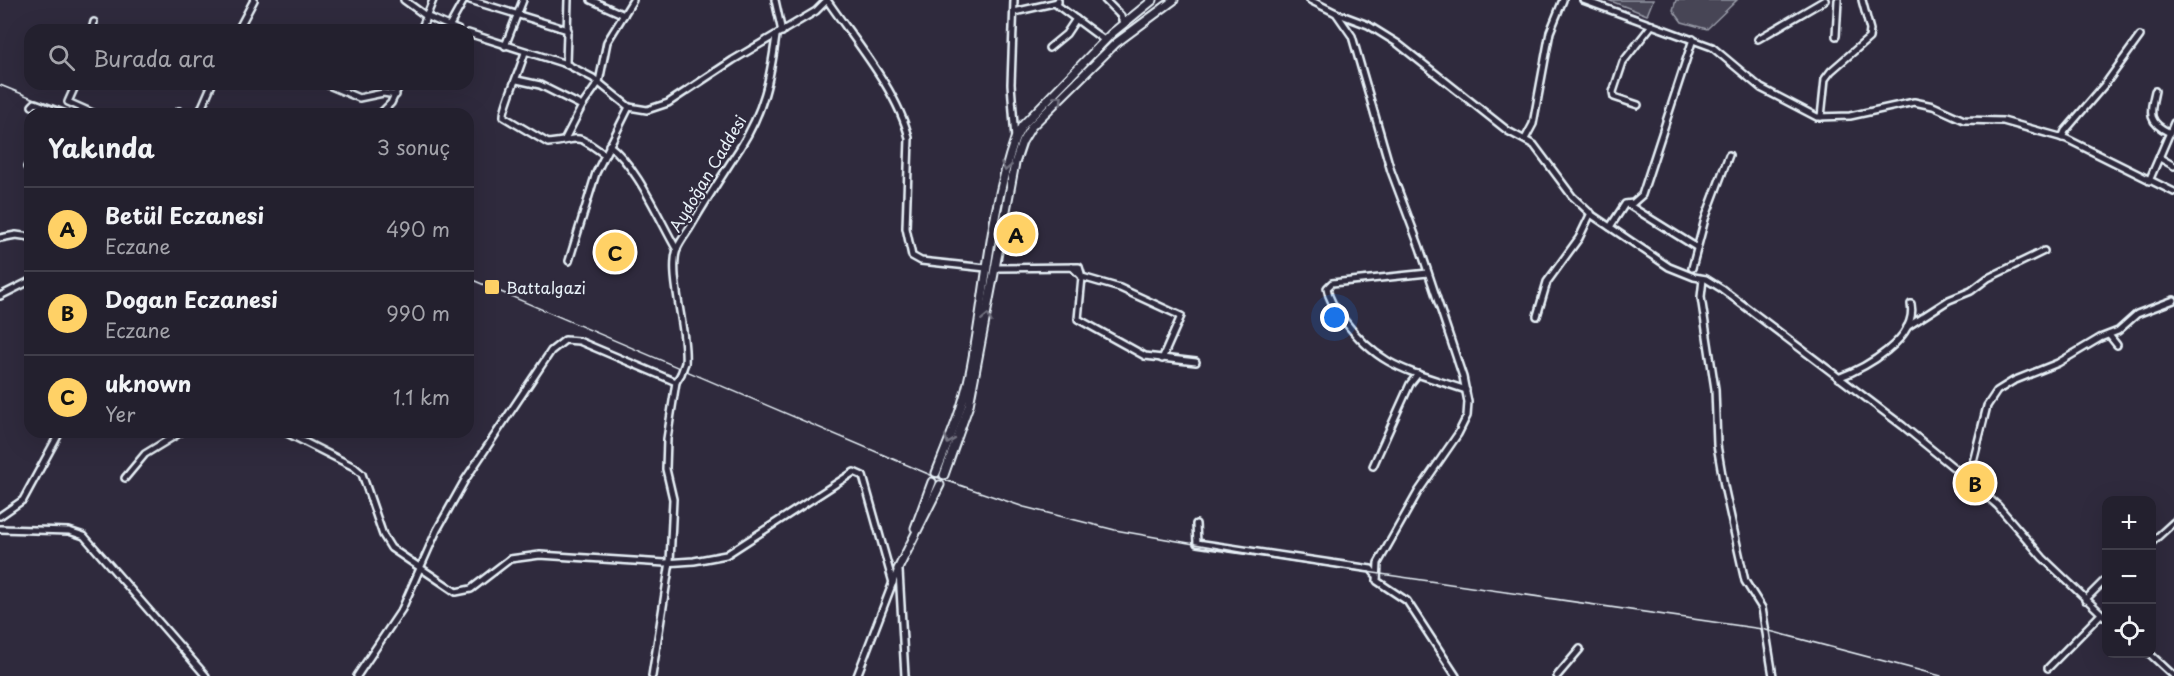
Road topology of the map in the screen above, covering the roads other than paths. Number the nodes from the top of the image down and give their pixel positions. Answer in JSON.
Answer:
{"nodes":[{"id":1,"x":254,"y":0,"type":"edge"},
{"id":2,"x":404,"y":0,"type":"edge"},
{"id":3,"x":433,"y":0,"type":"edge"},
{"id":4,"x":464,"y":0,"type":"edge"},
{"id":5,"x":470,"y":0,"type":"edge"},
{"id":6,"x":523,"y":0,"type":"edge"},
{"id":7,"x":568,"y":0,"type":"edge"},
{"id":8,"x":591,"y":0,"type":"edge"},
{"id":9,"x":633,"y":0,"type":"edge"},
{"id":10,"x":775,"y":0,"type":"edge"},
{"id":11,"x":827,"y":0,"type":"edge"},
{"id":12,"x":1014,"y":0,"type":"edge"},
{"id":13,"x":1105,"y":0,"type":"edge"},
{"id":14,"x":1153,"y":0,"type":"edge"},
{"id":15,"x":1174,"y":0,"type":"edge"},
{"id":16,"x":1310,"y":0,"type":"edge"},
{"id":17,"x":1563,"y":0,"type":"edge"},
{"id":18,"x":1583,"y":0,"type":"edge"},
{"id":19,"x":1825,"y":0,"type":"edge"},
{"id":20,"x":1838,"y":0,"type":"edge"},
{"id":21,"x":1862,"y":0,"type":"edge"},
{"id":22,"x":1058,"y":1,"type":"edge"},
{"id":23,"x":600,"y":2,"type":"edge"},
{"id":24,"x":1014,"y":12,"type":"junction"},
{"id":25,"x":1336,"y":13,"type":"junction"},
{"id":26,"x":624,"y":15,"type":"junction"},
{"id":27,"x":426,"y":16,"type":"junction"},
{"id":28,"x":518,"y":16,"type":"junction"},
{"id":29,"x":1076,"y":19,"type":"junction"},
{"id":30,"x":241,"y":24,"type":"edge"},
{"id":31,"x":423,"y":24,"type":"edge"},
{"id":32,"x":443,"y":24,"type":"edge"},
{"id":33,"x":451,"y":24,"type":"edge"},
{"id":34,"x":1123,"y":24,"type":"junction"},
{"id":35,"x":1652,"y":25,"type":"junction"},
{"id":36,"x":568,"y":30,"type":"junction"},
{"id":37,"x":782,"y":32,"type":"junction"},
{"id":38,"x":474,"y":35,"type":"edge"},
{"id":39,"x":776,"y":36,"type":"junction"},
{"id":40,"x":1836,"y":36,"type":"dead end"},
{"id":41,"x":2140,"y":36,"type":"dead end"},
{"id":42,"x":1693,"y":39,"type":"junction"},
{"id":43,"x":1758,"y":39,"type":"dead end"},
{"id":44,"x":1104,"y":40,"type":"junction"},
{"id":45,"x":505,"y":46,"type":"junction"},
{"id":46,"x":1048,"y":48,"type":"dead end"},
{"id":47,"x":525,"y":52,"type":"junction"},
{"id":48,"x":566,"y":64,"type":"junction"},
{"id":49,"x":517,"y":80,"type":"junction"},
{"id":50,"x":598,"y":82,"type":"junction"},
{"id":51,"x":73,"y":90,"type":"edge"},
{"id":52,"x":209,"y":90,"type":"edge"},
{"id":53,"x":339,"y":90,"type":"edge"},
{"id":54,"x":398,"y":90,"type":"edge"},
{"id":55,"x":2155,"y":91,"type":"dead end"},
{"id":56,"x":396,"y":96,"type":"junction"},
{"id":57,"x":1638,"y":105,"type":"dead end"},
{"id":58,"x":32,"y":106,"type":"dead end"},
{"id":59,"x":582,"y":106,"type":"junction"},
{"id":60,"x":629,"y":107,"type":"junction"},
{"id":61,"x":50,"y":108,"type":"edge"},
{"id":62,"x":82,"y":108,"type":"edge"},
{"id":63,"x":202,"y":108,"type":"edge"},
{"id":64,"x":386,"y":108,"type":"edge"},
{"id":65,"x":1821,"y":117,"type":"junction"},
{"id":66,"x":2174,"y":123,"type":"edge"},
{"id":67,"x":2170,"y":133,"type":"junction"},
{"id":68,"x":2062,"y":138,"type":"junction"},
{"id":69,"x":565,"y":139,"type":"junction"},
{"id":70,"x":1525,"y":139,"type":"junction"},
{"id":71,"x":1018,"y":140,"type":"junction"},
{"id":72,"x":609,"y":146,"type":"junction"},
{"id":73,"x":604,"y":154,"type":"junction"},
{"id":74,"x":1730,"y":155,"type":"dead end"},
{"id":75,"x":2160,"y":158,"type":"junction"},
{"id":76,"x":2174,"y":166,"type":"edge"},
{"id":77,"x":2149,"y":181,"type":"junction"},
{"id":78,"x":2174,"y":192,"type":"edge"},
{"id":79,"x":1627,"y":204,"type":"junction"},
{"id":80,"x":1591,"y":213,"type":"junction"},
{"id":81,"x":1610,"y":227,"type":"junction"},
{"id":82,"x":24,"y":236,"type":"edge"},
{"id":83,"x":0,"y":238,"type":"edge"},
{"id":84,"x":1696,"y":247,"type":"junction"},
{"id":85,"x":677,"y":250,"type":"junction"},
{"id":86,"x":2044,"y":251,"type":"dead end"},
{"id":87,"x":569,"y":261,"type":"dead end"},
{"id":88,"x":986,"y":268,"type":"junction"},
{"id":89,"x":996,"y":268,"type":"junction"},
{"id":90,"x":1692,"y":268,"type":"dead end"},
{"id":91,"x":1428,"y":273,"type":"junction"},
{"id":92,"x":1082,"y":277,"type":"junction"},
{"id":93,"x":1703,"y":279,"type":"junction"},
{"id":94,"x":24,"y":284,"type":"edge"},
{"id":95,"x":0,"y":296,"type":"edge"},
{"id":96,"x":2174,"y":300,"type":"edge"},
{"id":97,"x":1911,"y":304,"type":"dead end"},
{"id":98,"x":1537,"y":316,"type":"dead end"},
{"id":99,"x":1907,"y":327,"type":"junction"},
{"id":100,"x":2109,"y":335,"type":"junction"},
{"id":101,"x":2117,"y":345,"type":"dead end"},
{"id":102,"x":1162,"y":359,"type":"junction"},
{"id":103,"x":1196,"y":362,"type":"dead end"},
{"id":104,"x":1418,"y":374,"type":"junction"},
{"id":105,"x":1839,"y":378,"type":"junction"},
{"id":106,"x":676,"y":382,"type":"junction"},
{"id":107,"x":1466,"y":390,"type":"junction"},
{"id":108,"x":57,"y":438,"type":"edge"},
{"id":109,"x":171,"y":438,"type":"edge"},
{"id":110,"x":297,"y":438,"type":"edge"},
{"id":111,"x":1373,"y":466,"type":"dead end"},
{"id":112,"x":1964,"y":476,"type":"junction"},
{"id":113,"x":125,"y":478,"type":"dead end"},
{"id":114,"x":936,"y":484,"type":"dead end"},
{"id":115,"x":0,"y":516,"type":"edge"},
{"id":116,"x":2174,"y":522,"type":"edge"},
{"id":117,"x":1196,"y":524,"type":"dead end"},
{"id":118,"x":0,"y":529,"type":"edge"},
{"id":119,"x":2156,"y":538,"type":"edge"},
{"id":120,"x":670,"y":562,"type":"junction"},
{"id":121,"x":421,"y":568,"type":"junction"},
{"id":122,"x":898,"y":569,"type":"junction"},
{"id":123,"x":1375,"y":574,"type":"junction"},
{"id":124,"x":893,"y":583,"type":"junction"},
{"id":125,"x":2102,"y":583,"type":"edge"},
{"id":126,"x":2085,"y":600,"type":"junction"},
{"id":127,"x":2102,"y":614,"type":"edge"},
{"id":128,"x":2102,"y":618,"type":"edge"},
{"id":129,"x":1580,"y":649,"type":"dead end"},
{"id":130,"x":2154,"y":658,"type":"edge"},
{"id":131,"x":2048,"y":668,"type":"dead end"},
{"id":132,"x":206,"y":676,"type":"edge"},
{"id":133,"x":357,"y":676,"type":"edge"},
{"id":134,"x":652,"y":676,"type":"edge"},
{"id":135,"x":857,"y":676,"type":"edge"},
{"id":136,"x":905,"y":676,"type":"edge"},
{"id":137,"x":1456,"y":676,"type":"edge"},
{"id":138,"x":1557,"y":676,"type":"edge"},
{"id":139,"x":1773,"y":676,"type":"edge"},
{"id":140,"x":2174,"y":676,"type":"edge"}],
"edges":[{"from":1,"to":30,"type":"street"},
{"from":2,"to":27,"type":"street"},
{"from":3,"to":27,"type":"street"},
{"from":4,"to":33,"type":"street"},
{"from":5,"to":28,"type":"street"},
{"from":6,"to":28,"type":"street"},
{"from":7,"to":36,"type":"street"},
{"from":8,"to":23,"type":"street"},
{"from":9,"to":26,"type":"street"},
{"from":10,"to":37,"type":"street"},
{"from":11,"to":37,"type":"street"},
{"from":11,"to":88,"type":"street"},
{"from":12,"to":24,"type":"street"},
{"from":13,"to":34,"type":"street"},
{"from":14,"to":34,"type":"main road"},
{"from":71,"to":15,"type":"main road","one_way":true},
{"from":16,"to":25,"type":"street"},
{"from":17,"to":70,"type":"street"},
{"from":18,"to":35,"type":"street"},
{"from":19,"to":43,"type":"street"},
{"from":20,"to":40,"type":"street"},
{"from":21,"to":65,"type":"street"},
{"from":22,"to":24,"type":"street"},
{"from":22,"to":29,"type":"street"},
{"from":23,"to":26,"type":"street"},
{"from":24,"to":71,"type":"street"},
{"from":25,"to":70,"type":"street"},
{"from":25,"to":91,"type":"street"},
{"from":26,"to":50,"type":"street"},
{"from":27,"to":31,"type":"street"},
{"from":27,"to":32,"type":"street"},
{"from":28,"to":36,"type":"street"},
{"from":28,"to":45,"type":"street"},
{"from":29,"to":44,"type":"street"},
{"from":29,"to":46,"type":"street"},
{"from":34,"to":44,"type":"main road"},
{"from":35,"to":42,"type":"street"},
{"from":35,"to":57,"type":"street"},
{"from":36,"to":48,"type":"street"},
{"from":37,"to":39,"type":"street"},
{"from":38,"to":45,"type":"street"},
{"from":39,"to":60,"type":"street"},
{"from":39,"to":85,"type":"street","name":"Aydoğan Caddesi"},
{"from":41,"to":68,"type":"street"},
{"from":42,"to":65,"type":"street"},
{"from":42,"to":79,"type":"street"},
{"from":44,"to":71,"type":"main road"},
{"from":45,"to":47,"type":"street"},
{"from":47,"to":48,"type":"street"},
{"from":47,"to":49,"type":"street"},
{"from":48,"to":50,"type":"street"},
{"from":49,"to":59,"type":"street"},
{"from":49,"to":69,"type":"street"},
{"from":50,"to":59,"type":"street"},
{"from":50,"to":60,"type":"street"},
{"from":51,"to":62,"type":"street"},
{"from":52,"to":63,"type":"street"},
{"from":53,"to":56,"type":"street"},
{"from":54,"to":56,"type":"street"},
{"from":55,"to":67,"type":"street"},
{"from":56,"to":64,"type":"street"},
{"from":58,"to":61,"type":"street"},
{"from":59,"to":69,"type":"street"},
{"from":60,"to":72,"type":"street"},
{"from":65,"to":68,"type":"street"},
{"from":66,"to":67,"type":"street"},
{"from":67,"to":75,"type":"street"},
{"from":68,"to":77,"type":"street"},
{"from":69,"to":73,"type":"street"},
{"from":70,"to":80,"type":"street"},
{"from":71,"to":88,"type":"main road","one_way":true},
{"from":71,"to":89,"type":"main road"},
{"from":72,"to":73,"type":"street"},
{"from":72,"to":85,"type":"street"},
{"from":73,"to":87,"type":"street"},
{"from":74,"to":84,"type":"street"},
{"from":75,"to":76,"type":"street"},
{"from":75,"to":77,"type":"street"},
{"from":77,"to":78,"type":"street"},
{"from":79,"to":81,"type":"street"},
{"from":79,"to":84,"type":"street"},
{"from":80,"to":81,"type":"street"},
{"from":80,"to":98,"type":"street"},
{"from":81,"to":93,"type":"street"},
{"from":82,"to":83,"type":"street"},
{"from":84,"to":90,"type":"street"},
{"from":85,"to":106,"type":"street","name":"Aydoğan Caddesi","bridge":true},
{"from":86,"to":99,"type":"street"},
{"from":88,"to":89,"type":"main road","one_way":true},
{"from":89,"to":92,"type":"street"},
{"from":91,"to":104,"type":"street"},
{"from":91,"to":107,"type":"street"},
{"from":92,"to":102,"type":"street"},
{"from":92,"to":102,"type":"street"},
{"from":93,"to":105,"type":"street"},
{"from":93,"to":139,"type":"street"},
{"from":94,"to":95,"type":"street"},
{"from":96,"to":100,"type":"street"},
{"from":97,"to":99,"type":"street"},
{"from":99,"to":105,"type":"street"},
{"from":100,"to":101,"type":"street"},
{"from":100,"to":112,"type":"street"},
{"from":102,"to":103,"type":"street"},
{"from":104,"to":107,"type":"street"},
{"from":104,"to":111,"type":"street"},
{"from":105,"to":112,"type":"street"},
{"from":106,"to":120,"type":"street"},
{"from":106,"to":121,"type":"street"},
{"from":107,"to":123,"type":"street"},
{"from":108,"to":115,"type":"street"},
{"from":109,"to":113,"type":"street"},
{"from":110,"to":121,"type":"street"},
{"from":112,"to":126,"type":"street"},
{"from":114,"to":122,"type":"main road"},
{"from":116,"to":119,"type":"street"},
{"from":117,"to":123,"type":"street"},
{"from":118,"to":132,"type":"street"},
{"from":120,"to":121,"type":"street"},
{"from":120,"to":124,"type":"street"},
{"from":120,"to":134,"type":"street"},
{"from":121,"to":133,"type":"street"},
{"from":122,"to":124,"type":"street"},
{"from":122,"to":136,"type":"street"},
{"from":123,"to":137,"type":"street"},
{"from":124,"to":135,"type":"street"},
{"from":125,"to":126,"type":"street"},
{"from":126,"to":127,"type":"street"},
{"from":128,"to":131,"type":"street"},
{"from":129,"to":138,"type":"street"},
{"from":130,"to":140,"type":"street"}]}
